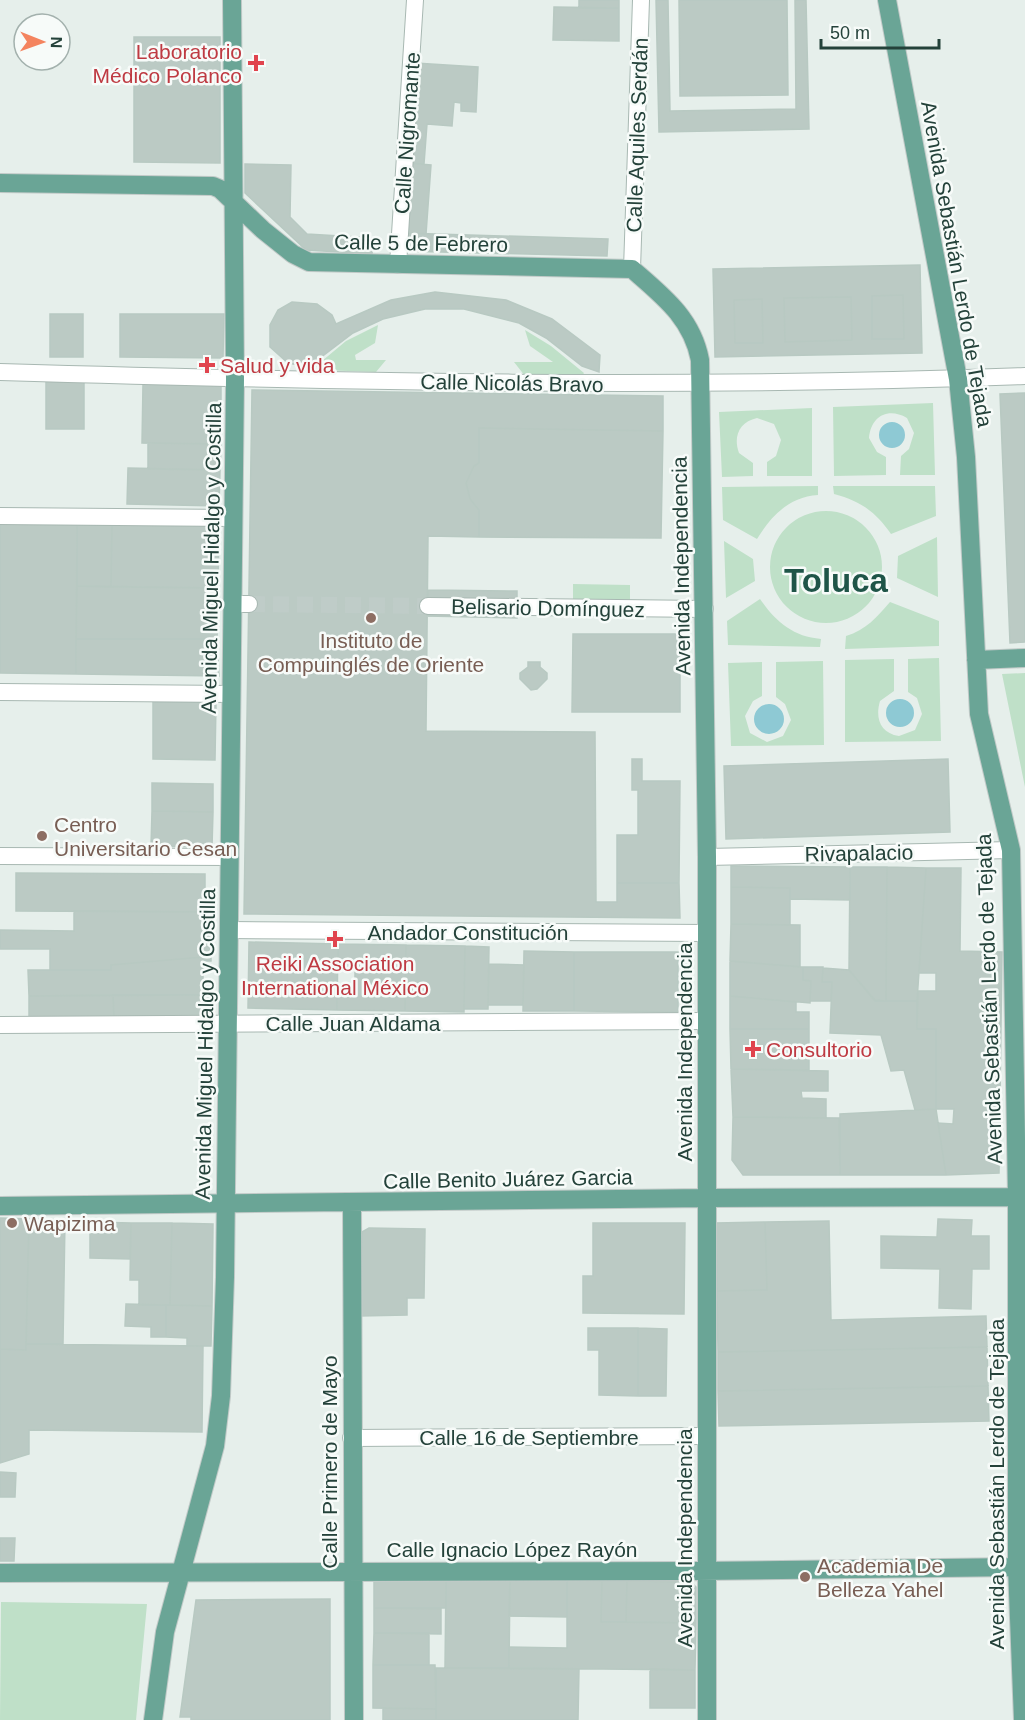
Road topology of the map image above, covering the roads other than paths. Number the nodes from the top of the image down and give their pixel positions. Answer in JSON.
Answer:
{"nodes":[{"id":1,"x":232,"y":0,"type":"edge"},
{"id":2,"x":415,"y":0,"type":"edge"},
{"id":3,"x":641,"y":0,"type":"edge"},
{"id":4,"x":887,"y":0,"type":"edge"},
{"id":5,"x":0,"y":183,"type":"edge"},
{"id":6,"x":232,"y":201,"type":"junction"},
{"id":7,"x":398,"y":265,"type":"junction"},
{"id":8,"x":632,"y":269,"type":"junction"},
{"id":9,"x":0,"y":372,"type":"edge"},
{"id":10,"x":1025,"y":376,"type":"edge"},
{"id":11,"x":235,"y":379,"type":"junction"},
{"id":12,"x":958,"y":379,"type":"junction"},
{"id":13,"x":701,"y":383,"type":"junction"},
{"id":14,"x":0,"y":516,"type":"edge"},
{"id":15,"x":234,"y":518,"type":"junction"},
{"id":16,"x":428,"y":606,"type":"tunnel mouth"},
{"id":17,"x":705,"y":609,"type":"junction"},
{"id":18,"x":1025,"y":658,"type":"edge"},
{"id":19,"x":975,"y":660,"type":"junction"},
{"id":20,"x":0,"y":692,"type":"edge"},
{"id":21,"x":232,"y":694,"type":"junction"},
{"id":22,"x":1011,"y":850,"type":"junction"},
{"id":23,"x":0,"y":856,"type":"edge"},
{"id":24,"x":707,"y":857,"type":"junction"},
{"id":25,"x":230,"y":858,"type":"junction"},
{"id":26,"x":229,"y":930,"type":"junction"},
{"id":27,"x":706,"y":933,"type":"junction"},
{"id":28,"x":706,"y":1021,"type":"junction"},
{"id":29,"x":228,"y":1023,"type":"junction"},
{"id":30,"x":0,"y":1025,"type":"edge"},
{"id":31,"x":1017,"y":1197,"type":"junction"},
{"id":32,"x":706,"y":1198,"type":"junction"},
{"id":33,"x":352,"y":1204,"type":"junction"},
{"id":34,"x":226,"y":1205,"type":"junction"},
{"id":35,"x":0,"y":1206,"type":"edge"},
{"id":36,"x":1021,"y":1218,"type":"edge"},
{"id":37,"x":707,"y":1436,"type":"junction"},
{"id":38,"x":351,"y":1438,"type":"junction"},
{"id":39,"x":1021,"y":1567,"type":"edge"},
{"id":40,"x":707,"y":1571,"type":"junction"},
{"id":41,"x":352,"y":1572,"type":"junction"},
{"id":42,"x":0,"y":1573,"type":"edge"},
{"id":43,"x":179,"y":1574,"type":"junction"},
{"id":44,"x":153,"y":1720,"type":"edge"},
{"id":45,"x":354,"y":1720,"type":"edge"},
{"id":46,"x":707,"y":1720,"type":"edge"},
{"id":47,"x":1023,"y":1720,"type":"edge"}],
"edges":[{"from":1,"to":6,"type":"main road","name":"Avenida Miguel Hidalgo y Costilla"},
{"from":2,"to":7,"type":"street","name":"Calle Nigromante"},
{"from":3,"to":8,"type":"street","name":"Calle Aquiles Serdán"},
{"from":4,"to":12,"type":"main road","name":"Avenida Sebastián Lerdo de Tejada"},
{"from":5,"to":6,"type":"main road","name":"Calle 5 de Febrero"},
{"from":6,"to":7,"type":"main road","name":"Calle 5 de Febrero"},
{"from":6,"to":11,"type":"main road","name":"Avenida Miguel Hidalgo y Costilla"},
{"from":7,"to":8,"type":"main road","name":"Calle 5 de Febrero"},
{"from":8,"to":13,"type":"main road","name":"Avenida Independencia"},
{"from":9,"to":11,"type":"street","name":"Calle Nicolás Bravo"},
{"from":10,"to":12,"type":"street","name":"Calle Nicolás Bravo"},
{"from":11,"to":13,"type":"street","name":"Calle Nicolás Bravo"},
{"from":11,"to":15,"type":"main road","name":"Avenida Miguel Hidalgo y Costilla"},
{"from":12,"to":13,"type":"street","name":"Calle Nicolás Bravo"},
{"from":12,"to":19,"type":"main road","name":"Avenida Sebastián Lerdo de Tejada"},
{"from":13,"to":17,"type":"main road","name":"Avenida Independencia"},
{"from":14,"to":15,"type":"street"},
{"from":15,"to":21,"type":"main road","name":"Avenida Miguel Hidalgo y Costilla"},
{"from":16,"to":17,"type":"street","name":"Belisario Domínguez"},
{"from":17,"to":24,"type":"main road","name":"Avenida Independencia"},
{"from":18,"to":19,"type":"main road"},
{"from":19,"to":22,"type":"main road","name":"Avenida Sebastián Lerdo de Tejada"},
{"from":20,"to":21,"type":"street"},
{"from":21,"to":25,"type":"main road","name":"Avenida Miguel Hidalgo y Costilla"},
{"from":22,"to":24,"type":"street","name":"Rivapalacio"},
{"from":22,"to":31,"type":"main road","name":"Avenida Sebastián Lerdo de Tejada"},
{"from":23,"to":25,"type":"street"},
{"from":24,"to":27,"type":"main road","name":"Avenida Independencia"},
{"from":25,"to":26,"type":"main road","name":"Avenida Miguel Hidalgo y Costilla"},
{"from":26,"to":27,"type":"street","name":"Andador Constitución"},
{"from":26,"to":29,"type":"main road","name":"Avenida Miguel Hidalgo y Costilla"},
{"from":27,"to":28,"type":"main road","name":"Avenida Independencia"},
{"from":28,"to":29,"type":"street","name":"Calle Juan Aldama"},
{"from":28,"to":32,"type":"main road","name":"Avenida Independencia"},
{"from":29,"to":30,"type":"street","name":"Calle Juan Aldama"},
{"from":29,"to":34,"type":"main road","name":"Avenida Miguel Hidalgo y Costilla"},
{"from":31,"to":32,"type":"main road","name":"Calle Benito Juárez Garcia"},
{"from":31,"to":36,"type":"main road","name":"Avenida Sebastián Lerdo de Tejada"},
{"from":32,"to":33,"type":"main road","name":"Calle Benito Juárez Garcia"},
{"from":32,"to":37,"type":"main road","name":"Avenida Independencia"},
{"from":33,"to":34,"type":"main road","name":"Calle Benito Juárez Garcia"},
{"from":33,"to":38,"type":"main road","name":"Calle Primero de Mayo"},
{"from":34,"to":35,"type":"main road","name":"Calle Benito Juárez Garcia"},
{"from":34,"to":43,"type":"main road","name":"Avenida Miguel Hidalgo y Costilla"},
{"from":36,"to":39,"type":"main road","name":"Avenida Sebastián Lerdo de Tejada"},
{"from":37,"to":38,"type":"street","name":"Calle 16 de Septiembre"},
{"from":37,"to":40,"type":"main road","name":"Avenida Independencia"},
{"from":38,"to":41,"type":"main road","name":"Calle Primero de Mayo"},
{"from":39,"to":40,"type":"main road","name":"Calle Ignacio López Rayón"},
{"from":39,"to":47,"type":"main road","name":"Avenida Sebastián Lerdo de Tejada"},
{"from":40,"to":41,"type":"main road","name":"Calle Ignacio López Rayón"},
{"from":40,"to":46,"type":"main road","name":"Avenida Independencia"},
{"from":41,"to":43,"type":"main road","name":"Calle Ignacio López Rayón"},
{"from":41,"to":45,"type":"main road","name":"Calle Primero de Mayo"},
{"from":42,"to":43,"type":"main road","name":"Calle Ignacio López Rayón"},
{"from":43,"to":44,"type":"main road","name":"Avenida Miguel Hidalgo y Costilla"}]}
